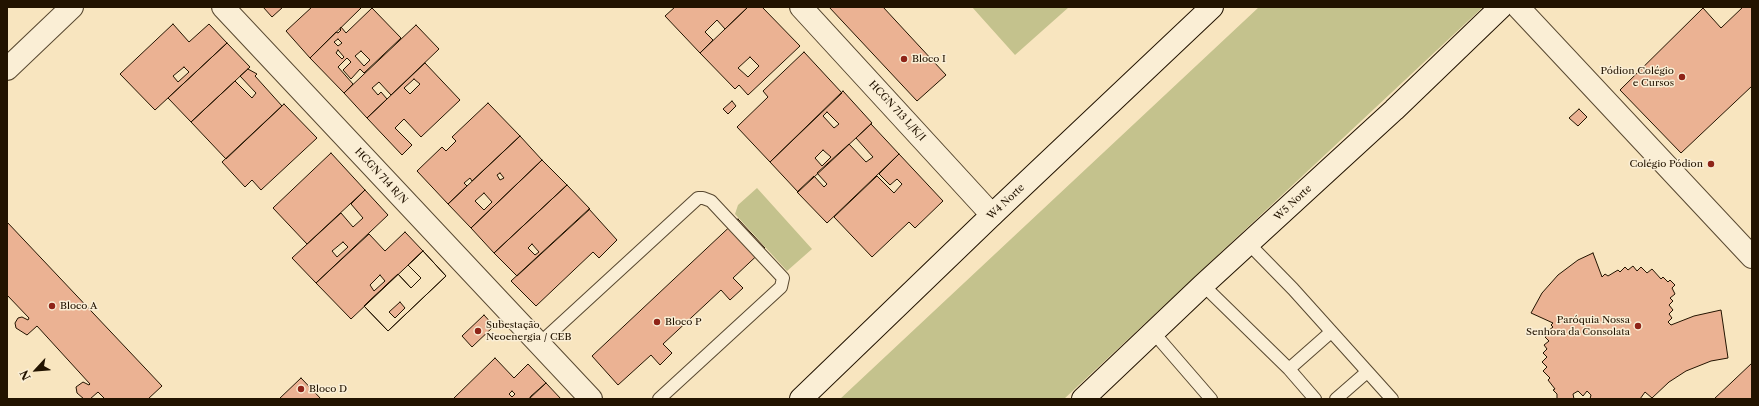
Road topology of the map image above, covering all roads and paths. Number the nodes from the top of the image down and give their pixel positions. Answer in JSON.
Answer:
{"nodes":[{"id":1,"x":72,"y":7,"type":"edge"},
{"id":2,"x":223,"y":7,"type":"edge"},
{"id":3,"x":801,"y":7,"type":"edge"},
{"id":4,"x":1212,"y":7,"type":"edge"},
{"id":5,"x":1501,"y":7,"type":"edge"},
{"id":6,"x":1518,"y":7,"type":"edge"},
{"id":7,"x":7,"y":69,"type":"edge"},
{"id":8,"x":992,"y":215,"type":"junction"},
{"id":9,"x":1248,"y":244,"type":"junction"},
{"id":10,"x":1752,"y":257,"type":"edge"},
{"id":11,"x":1203,"y":285,"type":"junction"},
{"id":12,"x":1153,"y":332,"type":"junction"},
{"id":13,"x":1331,"y":332,"type":"junction"},
{"id":14,"x":539,"y":344,"type":"junction"},
{"id":15,"x":1289,"y":369,"type":"junction"},
{"id":16,"x":1367,"y":372,"type":"junction"},
{"id":17,"x":592,"y":399,"type":"edge"},
{"id":18,"x":659,"y":399,"type":"edge"},
{"id":19,"x":801,"y":399,"type":"edge"},
{"id":20,"x":1083,"y":399,"type":"edge"},
{"id":21,"x":1211,"y":399,"type":"edge"},
{"id":22,"x":1315,"y":399,"type":"edge"},
{"id":23,"x":1336,"y":399,"type":"edge"},
{"id":24,"x":1392,"y":399,"type":"edge"}],
"edges":[{"from":1,"to":7,"type":"street"},
{"from":2,"to":14,"type":"street","name":"HCGN 714 R/N"},
{"from":3,"to":8,"type":"street","name":"HCGN 713 L/K/I"},
{"from":4,"to":8,"type":"street","name":"W4 Norte"},
{"from":5,"to":9,"type":"street","name":"W5 Norte"},
{"from":6,"to":10,"type":"street"},
{"from":8,"to":19,"type":"street","name":"W4 Norte"},
{"from":9,"to":11,"type":"street","name":"W5 Norte"},
{"from":9,"to":13,"type":"lane"},
{"from":11,"to":12,"type":"street","name":"W5 Norte"},
{"from":11,"to":15,"type":"lane"},
{"from":12,"to":20,"type":"street","name":"W5 Norte"},
{"from":12,"to":21,"type":"lane"},
{"from":13,"to":15,"type":"lane"},
{"from":13,"to":16,"type":"lane"},
{"from":14,"to":17,"type":"street","name":"HCGN 714 R/N"},
{"from":14,"to":18,"type":"lane"},
{"from":15,"to":22,"type":"lane"},
{"from":16,"to":23,"type":"lane"},
{"from":16,"to":24,"type":"lane"}]}
